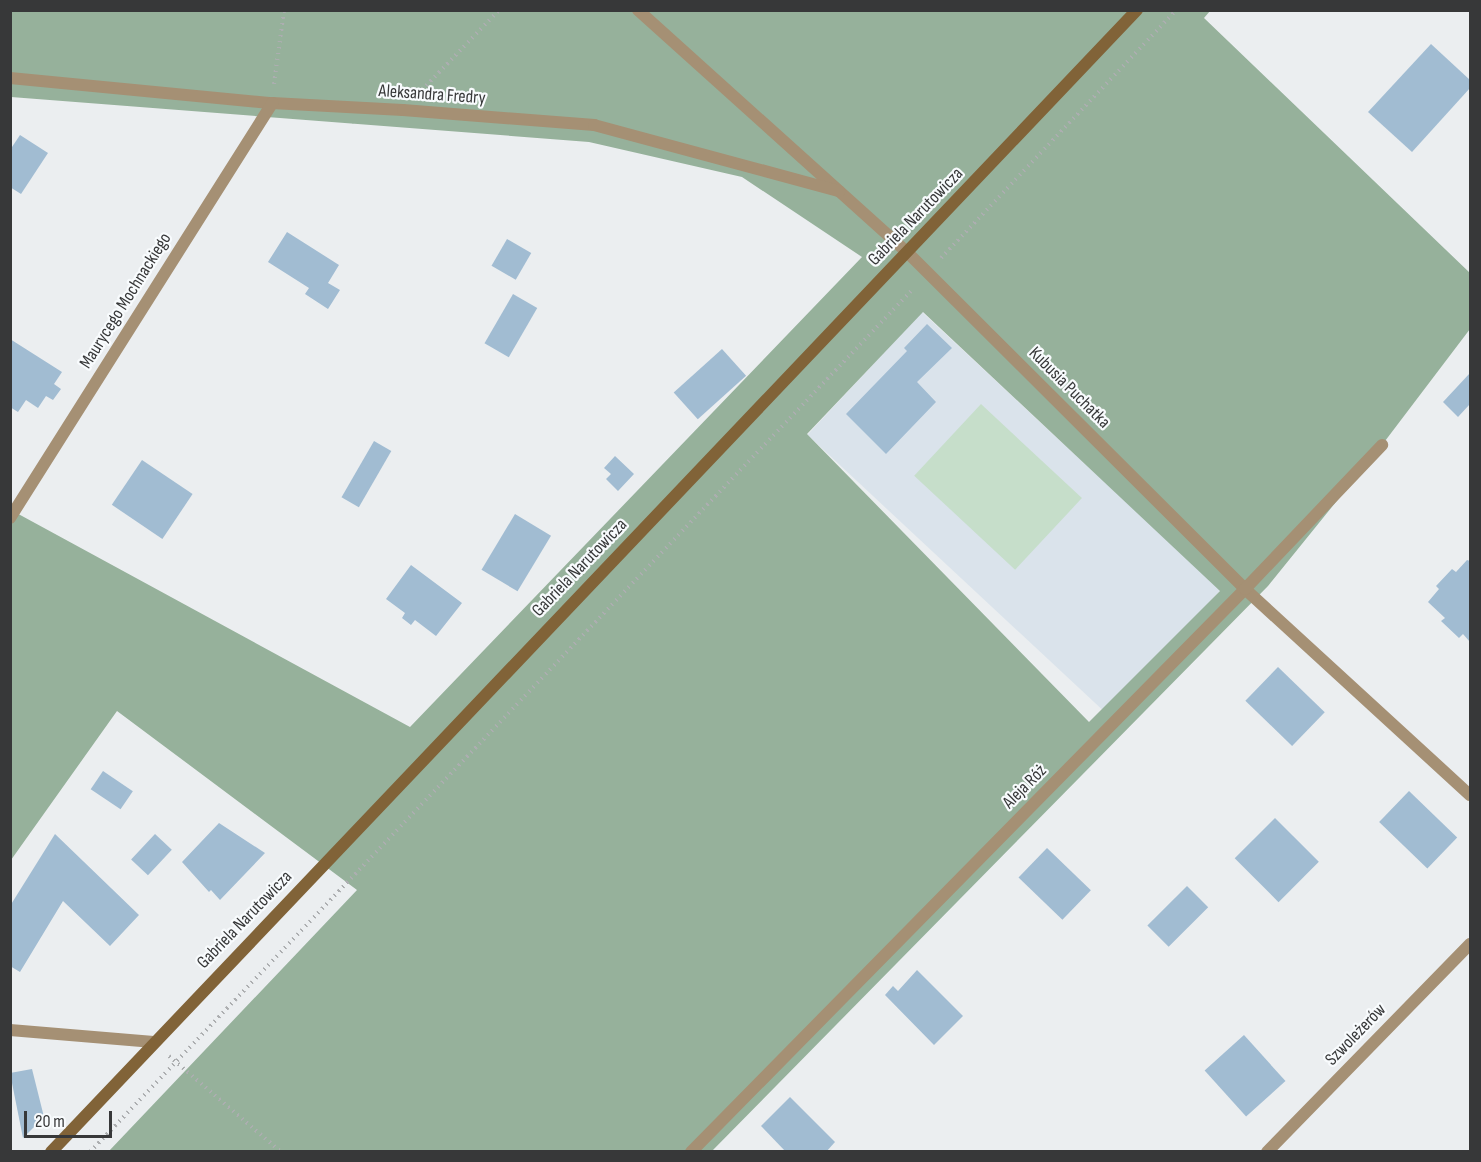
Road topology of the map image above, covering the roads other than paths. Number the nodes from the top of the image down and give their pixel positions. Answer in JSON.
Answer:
{"nodes":[{"id":1,"x":638,"y":10,"type":"edge"},
{"id":2,"x":1137,"y":10,"type":"edge"},
{"id":3,"x":10,"y":78,"type":"edge"},
{"id":4,"x":272,"y":103,"type":"junction"},
{"id":5,"x":843,"y":192,"type":"junction"},
{"id":6,"x":907,"y":252,"type":"junction"},
{"id":7,"x":1382,"y":445,"type":"dead end"},
{"id":8,"x":10,"y":518,"type":"edge"},
{"id":9,"x":1245,"y":589,"type":"junction"},
{"id":10,"x":1470,"y":795,"type":"edge"},
{"id":11,"x":1470,"y":944,"type":"edge"},
{"id":12,"x":10,"y":1030,"type":"edge"},
{"id":13,"x":153,"y":1042,"type":"junction"},
{"id":14,"x":51,"y":1152,"type":"edge"},
{"id":15,"x":691,"y":1152,"type":"edge"},
{"id":16,"x":1267,"y":1152,"type":"edge"}],
"edges":[{"from":1,"to":5,"type":"street","name":"Kubusia Puchatka"},
{"from":2,"to":6,"type":"street","name":"Gabriela Narutowicza"},
{"from":3,"to":4,"type":"street","name":"Aleksandra Fredry"},
{"from":4,"to":5,"type":"street","name":"Aleksandra Fredry"},
{"from":4,"to":8,"type":"street","name":"Maurycego Mochnackiego"},
{"from":5,"to":6,"type":"street","name":"Kubusia Puchatka"},
{"from":6,"to":9,"type":"street","name":"Kubusia Puchatka"},
{"from":6,"to":13,"type":"street","name":"Gabriela Narutowicza"},
{"from":7,"to":9,"type":"street","name":"Aleja Róż"},
{"from":9,"to":10,"type":"street","name":"Kubusia Puchatka"},
{"from":9,"to":15,"type":"street","name":"Aleja Róż"},
{"from":11,"to":16,"type":"street","name":"Szwoleżerów"},
{"from":12,"to":13,"type":"street"},
{"from":13,"to":14,"type":"street","name":"Gabriela Narutowicza"}]}
